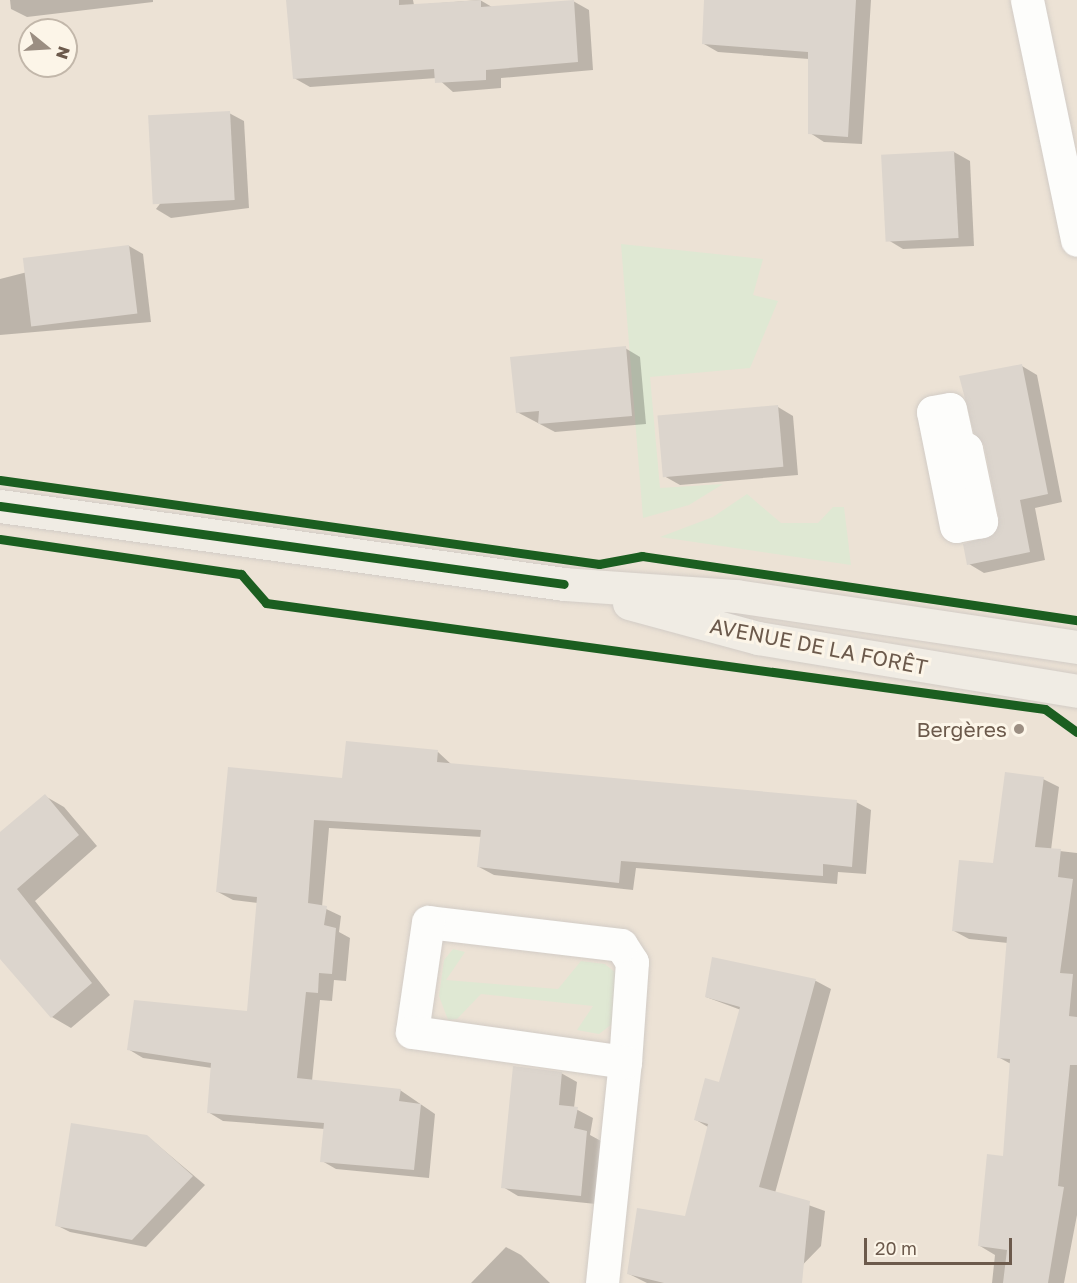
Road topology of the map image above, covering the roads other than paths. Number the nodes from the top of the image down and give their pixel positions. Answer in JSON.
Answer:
{"nodes":[{"id":1,"x":1027,"y":0,"type":"edge"},
{"id":2,"x":1077,"y":240,"type":"edge"},
{"id":3,"x":0,"y":506,"type":"edge"},
{"id":4,"x":564,"y":584,"type":"junction"},
{"id":5,"x":1077,"y":647,"type":"edge"},
{"id":6,"x":1077,"y":691,"type":"edge"},
{"id":7,"x":625,"y":1062,"type":"junction"},
{"id":8,"x":602,"y":1283,"type":"edge"}],
"edges":[{"from":1,"to":2,"type":"street"},
{"from":3,"to":4,"type":"main road","name":"AVENUE DE LA FORÊT"},
{"from":4,"to":5,"type":"main road","name":"AVENUE DE LA FORÊT"},
{"from":4,"to":6,"type":"main road","name":"AVENUE DE LA FORÊT"},
{"from":7,"to":7,"type":"street"},
{"from":7,"to":8,"type":"street"}]}
